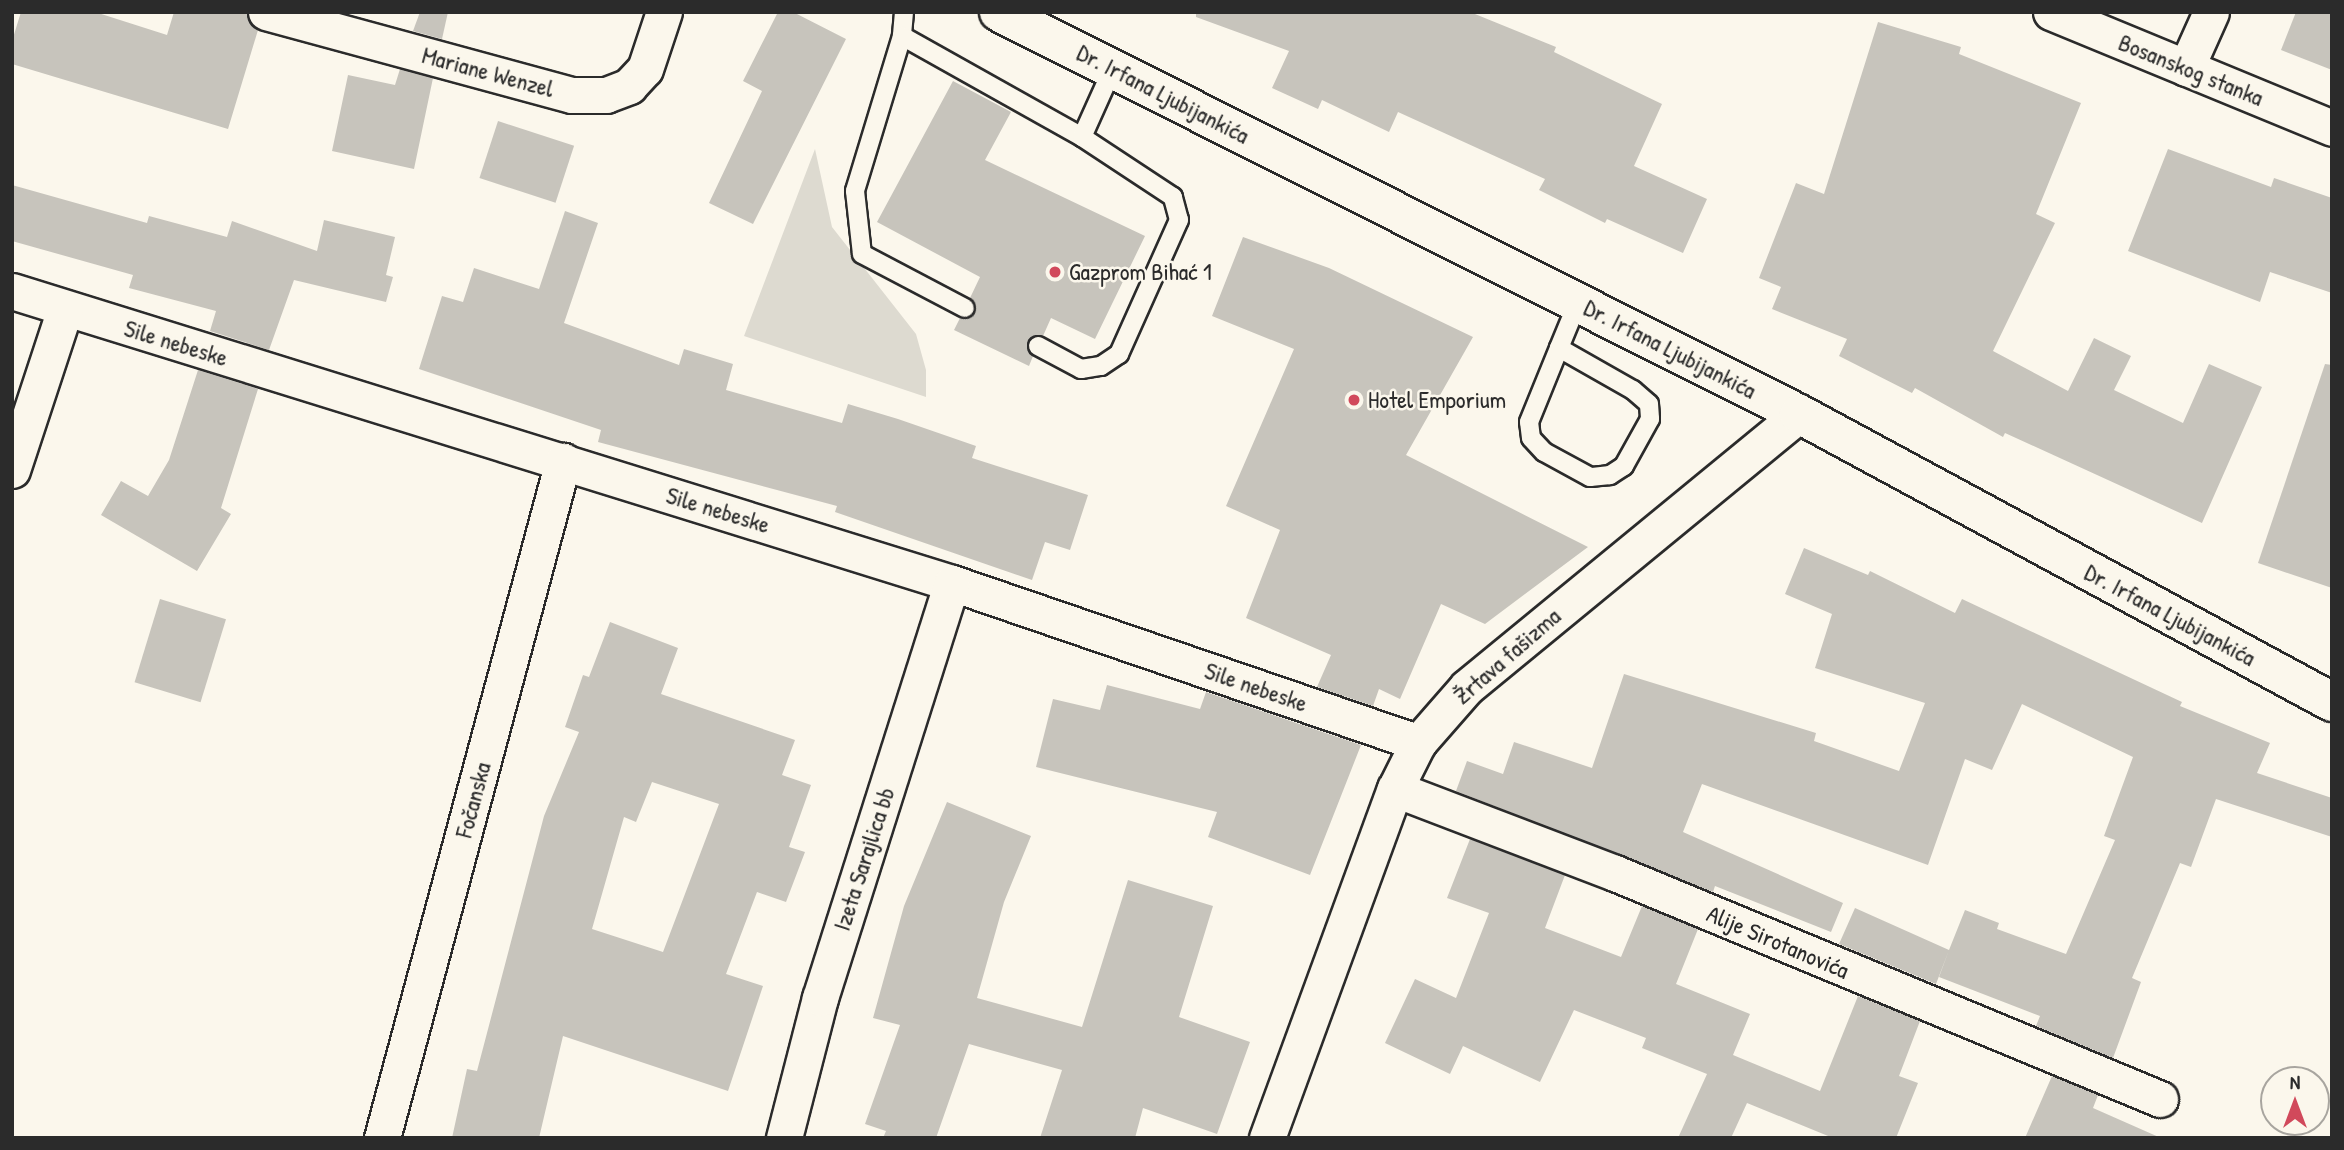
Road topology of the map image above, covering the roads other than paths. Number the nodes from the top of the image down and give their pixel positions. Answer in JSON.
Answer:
{"nodes":[{"id":1,"x":266,"y":12,"type":"edge"},
{"id":2,"x":664,"y":12,"type":"edge"},
{"id":3,"x":904,"y":12,"type":"edge"},
{"id":4,"x":999,"y":12,"type":"edge"},
{"id":5,"x":2051,"y":12,"type":"edge"},
{"id":6,"x":2211,"y":12,"type":"edge"},
{"id":7,"x":902,"y":36,"type":"junction"},
{"id":8,"x":1113,"y":68,"type":"junction"},
{"id":9,"x":2186,"y":68,"type":"junction"},
{"id":10,"x":2332,"y":128,"type":"edge"},
{"id":11,"x":1082,"y":137,"type":"junction"},
{"id":12,"x":12,"y":291,"type":"edge"},
{"id":13,"x":1578,"y":302,"type":"junction"},
{"id":14,"x":965,"y":308,"type":"dead end"},
{"id":15,"x":65,"y":309,"type":"junction"},
{"id":16,"x":1038,"y":346,"type":"dead end"},
{"id":17,"x":1559,"y":348,"type":"junction"},
{"id":18,"x":1799,"y":414,"type":"junction"},
{"id":19,"x":563,"y":461,"type":"junction"},
{"id":20,"x":12,"y":470,"type":"edge"},
{"id":21,"x":952,"y":583,"type":"junction"},
{"id":22,"x":2332,"y":702,"type":"edge"},
{"id":23,"x":1418,"y":743,"type":"junction"},
{"id":24,"x":1395,"y":789,"type":"junction"},
{"id":25,"x":2160,"y":1099,"type":"dead end"},
{"id":26,"x":1269,"y":1137,"type":"edge"},
{"id":27,"x":382,"y":1138,"type":"edge"},
{"id":28,"x":784,"y":1138,"type":"edge"}],
"edges":[{"from":1,"to":2,"type":"street","name":"Mariane Wenzel"},
{"from":3,"to":7,"type":"lane"},
{"from":4,"to":8,"type":"main road","name":"Dr. Irfana Ljubijankića"},
{"from":5,"to":9,"type":"street","name":"Bosanskog stanka"},
{"from":6,"to":9,"type":"street"},
{"from":7,"to":11,"type":"lane"},
{"from":7,"to":14,"type":"lane"},
{"from":8,"to":11,"type":"lane"},
{"from":8,"to":13,"type":"main road","name":"Dr. Irfana Ljubijankića"},
{"from":9,"to":10,"type":"street","name":"Bosanskog stanka"},
{"from":11,"to":16,"type":"lane"},
{"from":12,"to":15,"type":"street","name":"Sile nebeske"},
{"from":13,"to":17,"type":"lane"},
{"from":13,"to":18,"type":"main road","name":"Dr. Irfana Ljubijankića"},
{"from":15,"to":19,"type":"street","name":"Sile nebeske"},
{"from":15,"to":20,"type":"street"},
{"from":17,"to":17,"type":"lane"},
{"from":18,"to":22,"type":"main road","name":"Dr. Irfana Ljubijankića"},
{"from":18,"to":23,"type":"street","name":"Žrtava fašizma"},
{"from":19,"to":21,"type":"street","name":"Sile nebeske"},
{"from":19,"to":27,"type":"street","name":"Fočanska"},
{"from":21,"to":23,"type":"street","name":"Sile nebeske"},
{"from":21,"to":28,"type":"street","name":"Izeta Sarajlica bb"},
{"from":23,"to":24,"type":"street","name":"Žrtava fašizma"},
{"from":24,"to":25,"type":"street","name":"Alije Sirotanovića"},
{"from":24,"to":26,"type":"street","name":"Žrtava fašizma"}]}
